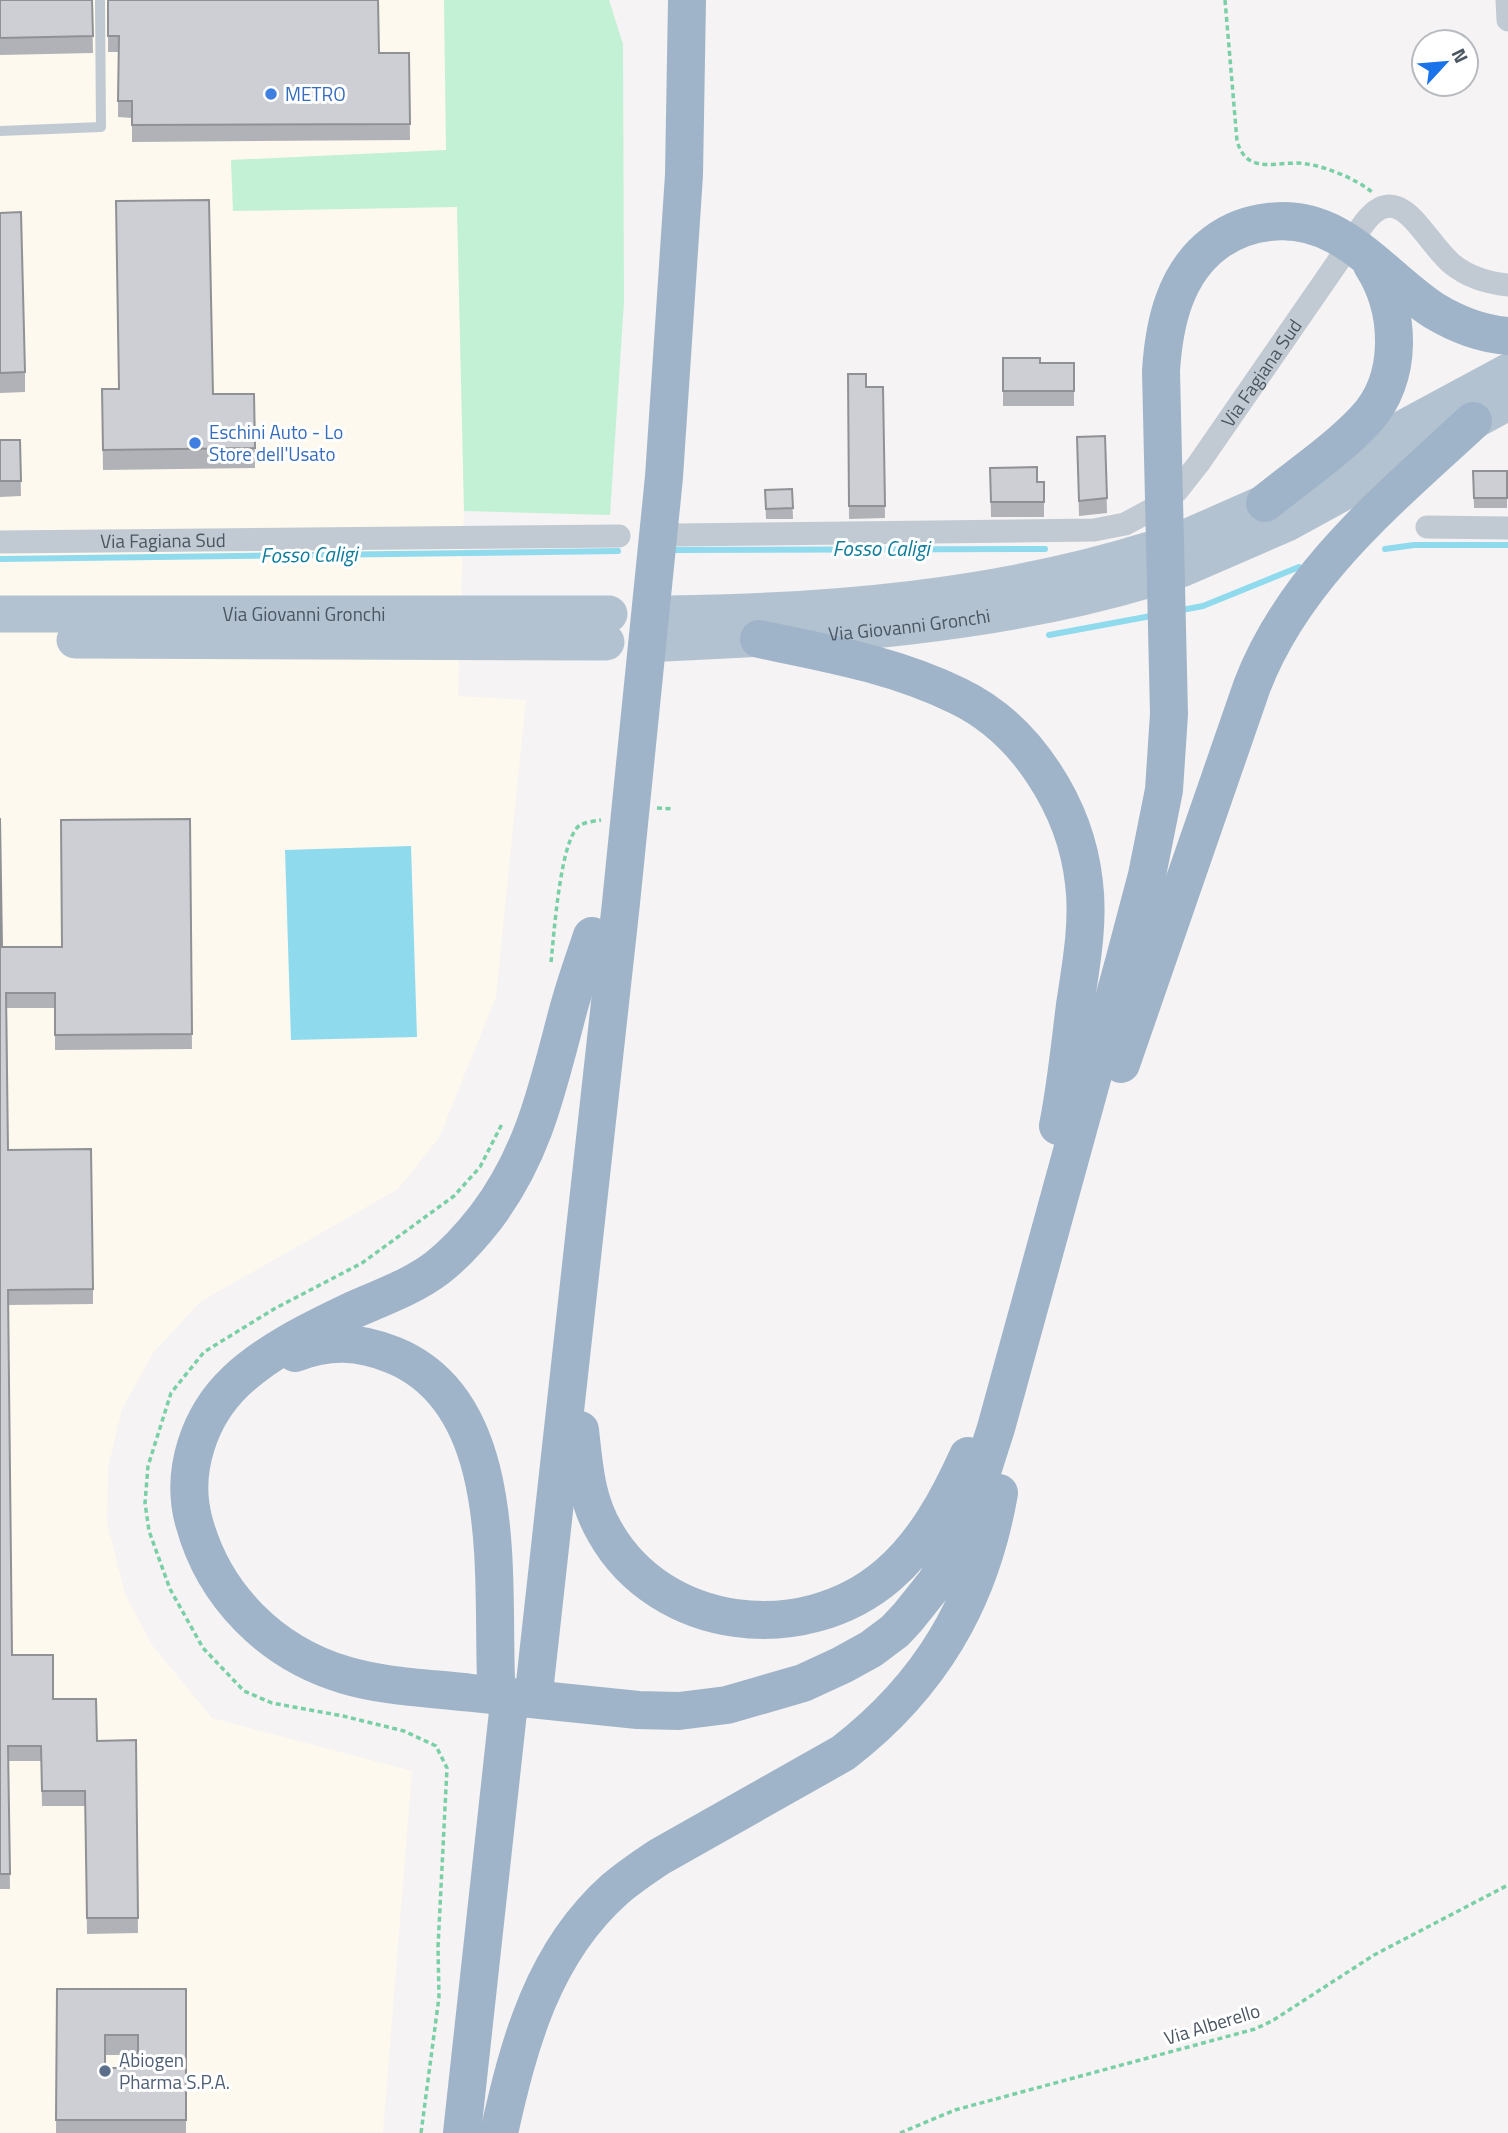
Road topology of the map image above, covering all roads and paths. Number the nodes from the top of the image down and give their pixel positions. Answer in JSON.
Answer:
{"nodes":[{"id":1,"x":100,"y":0,"type":"edge"},
{"id":2,"x":662,"y":0,"type":"edge"},
{"id":3,"x":687,"y":0,"type":"edge"},
{"id":4,"x":1225,"y":0,"type":"edge"},
{"id":5,"x":1507,"y":0,"type":"edge"},
{"id":6,"x":1508,"y":20,"type":"edge"},
{"id":7,"x":0,"y":131,"type":"edge"},
{"id":8,"x":1386,"y":205,"type":"junction"},
{"id":9,"x":1356,"y":244,"type":"junction"},
{"id":10,"x":1508,"y":285,"type":"edge"},
{"id":11,"x":1508,"y":336,"type":"edge"},
{"id":12,"x":1508,"y":372,"type":"edge"},
{"id":13,"x":658,"y":392,"type":"junction"},
{"id":14,"x":1508,"y":402,"type":"edge"},
{"id":15,"x":1473,"y":421,"type":"junction"},
{"id":16,"x":1177,"y":491,"type":"dead end"},
{"id":17,"x":1265,"y":503,"type":"junction"},
{"id":18,"x":1151,"y":510,"type":"dead end"},
{"id":19,"x":1427,"y":527,"type":"dead end"},
{"id":20,"x":1508,"y":528,"type":"edge"},
{"id":21,"x":675,"y":535,"type":"dead end"},
{"id":22,"x":619,"y":536,"type":"dead end"},
{"id":23,"x":0,"y":541,"type":"edge"},
{"id":24,"x":1166,"y":560,"type":"junction"},
{"id":25,"x":0,"y":614,"type":"edge"},
{"id":26,"x":0,"y":639,"type":"edge"},
{"id":27,"x":759,"y":639,"type":"junction"},
{"id":28,"x":656,"y":808,"type":"dead end"},
{"id":29,"x":674,"y":810,"type":"dead end"},
{"id":30,"x":606,"y":819,"type":"dead end"},
{"id":31,"x":608,"y":901,"type":"junction"},
{"id":32,"x":592,"y":936,"type":"junction"},
{"id":33,"x":551,"y":965,"type":"dead end"},
{"id":34,"x":509,"y":1112,"type":"dead end"},
{"id":35,"x":1043,"y":1260,"type":"junction"},
{"id":36,"x":577,"y":1314,"type":"junction"},
{"id":37,"x":1014,"y":1356,"type":"junction"},
{"id":38,"x":250,"y":1369,"type":"junction"},
{"id":39,"x":513,"y":1696,"type":"junction"},
{"id":40,"x":1508,"y":1885,"type":"edge"},
{"id":41,"x":421,"y":2133,"type":"edge"},
{"id":42,"x":462,"y":2133,"type":"edge"},
{"id":43,"x":487,"y":2133,"type":"edge"},
{"id":44,"x":499,"y":2133,"type":"edge"},
{"id":45,"x":900,"y":2133,"type":"edge"}],
"edges":[{"from":1,"to":7,"type":"lane"},
{"from":2,"to":13,"type":"highway"},
{"from":3,"to":13,"type":"highway"},
{"from":4,"to":8,"type":"path"},
{"from":5,"to":6,"type":"street"},
{"from":8,"to":9,"type":"street","name":"Via Fagiana Sud"},
{"from":8,"to":10,"type":"street"},
{"from":9,"to":11,"type":"highway"},
{"from":9,"to":16,"type":"street","name":"Via Fagiana Sud"},
{"from":9,"to":17,"type":"highway"},
{"from":9,"to":35,"type":"highway"},
{"from":12,"to":17,"type":"main road","name":"Via Giovanni Gronchi"},
{"from":13,"to":31,"type":"highway"},
{"from":14,"to":15,"type":"main road","name":"Via Giovanni Gronchi"},
{"from":15,"to":24,"type":"main road","name":"Via Giovanni Gronchi"},
{"from":15,"to":35,"type":"highway"},
{"from":17,"to":24,"type":"main road","name":"Via Giovanni Gronchi"},
{"from":18,"to":21,"type":"street"},
{"from":19,"to":20,"type":"street"},
{"from":22,"to":23,"type":"street","name":"Via Fagiana Sud"},
{"from":24,"to":27,"type":"main road","name":"Via Giovanni Gronchi"},
{"from":24,"to":27,"type":"main road","name":"Via Giovanni Gronchi"},
{"from":25,"to":26,"type":"main road","name":"Via Giovanni Gronchi"},
{"from":27,"to":35,"type":"highway"},
{"from":28,"to":29,"type":"path"},
{"from":30,"to":33,"type":"path"},
{"from":31,"to":32,"type":"highway"},
{"from":31,"to":36,"type":"highway"},
{"from":32,"to":38,"type":"highway"},
{"from":32,"to":39,"type":"highway"},
{"from":34,"to":41,"type":"path"},
{"from":35,"to":37,"type":"highway"},
{"from":36,"to":37,"type":"highway"},
{"from":36,"to":39,"type":"highway"},
{"from":37,"to":38,"type":"highway"},
{"from":37,"to":44,"type":"highway"},
{"from":38,"to":39,"type":"highway"},
{"from":39,"to":42,"type":"highway"},
{"from":39,"to":43,"type":"highway"},
{"from":40,"to":45,"type":"path","name":"Via Alberello"}]}
